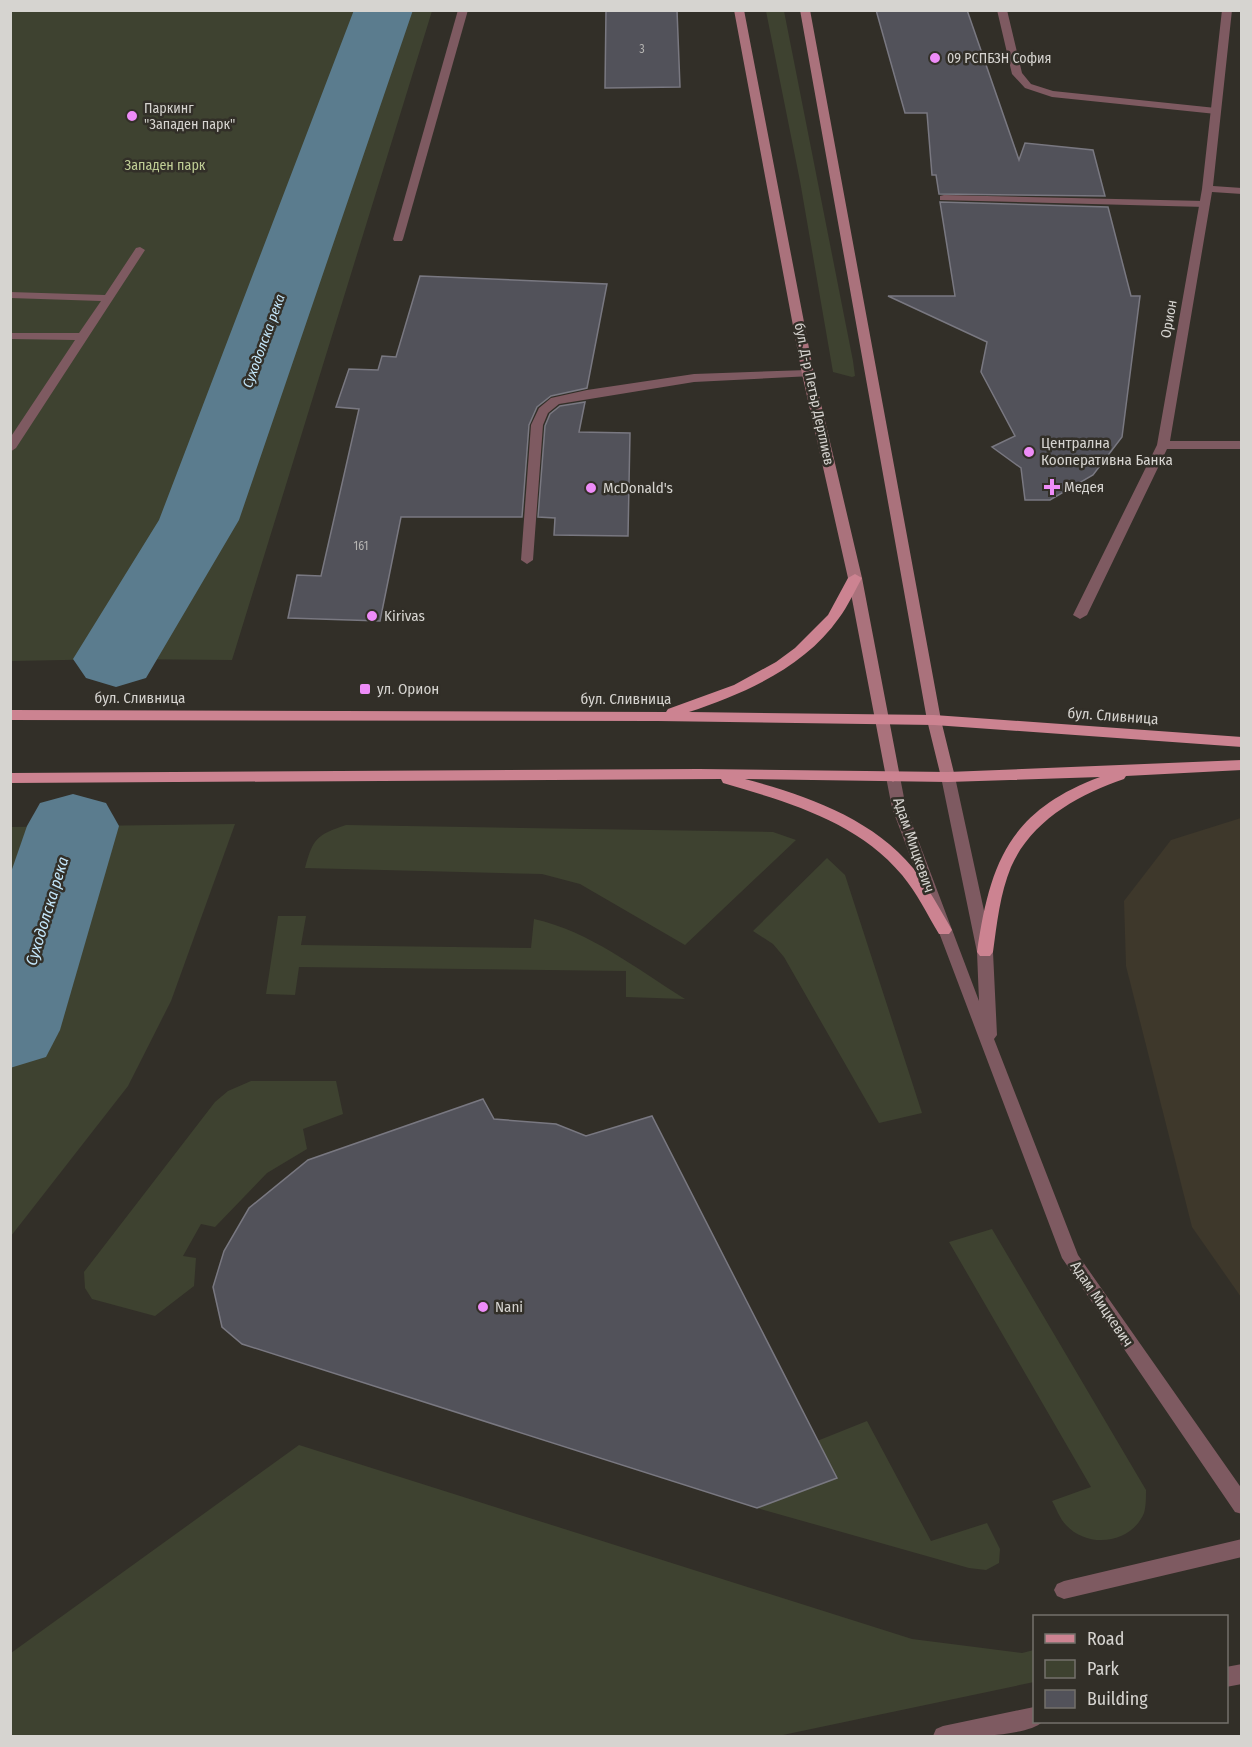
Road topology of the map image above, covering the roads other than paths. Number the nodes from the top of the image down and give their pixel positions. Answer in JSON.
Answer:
{"nodes":[{"id":1,"x":462,"y":10,"type":"edge"},
{"id":2,"x":739,"y":10,"type":"edge"},
{"id":3,"x":805,"y":10,"type":"edge"},
{"id":4,"x":1002,"y":10,"type":"edge"},
{"id":5,"x":1227,"y":10,"type":"edge"},
{"id":6,"x":1216,"y":111,"type":"junction"},
{"id":7,"x":1207,"y":189,"type":"junction"},
{"id":8,"x":1242,"y":191,"type":"edge"},
{"id":9,"x":944,"y":198,"type":"dead end"},
{"id":10,"x":1205,"y":204,"type":"junction"},
{"id":11,"x":398,"y":239,"type":"dead end"},
{"id":12,"x":140,"y":250,"type":"dead end"},
{"id":13,"x":10,"y":295,"type":"edge"},
{"id":14,"x":109,"y":298,"type":"junction"},
{"id":15,"x":10,"y":336,"type":"edge"},
{"id":16,"x":83,"y":337,"type":"junction"},
{"id":17,"x":808,"y":374,"type":"junction"},
{"id":18,"x":1163,"y":445,"type":"junction"},
{"id":19,"x":1242,"y":445,"type":"edge"},
{"id":20,"x":10,"y":448,"type":"edge"},
{"id":21,"x":526,"y":560,"type":"dead end"},
{"id":22,"x":855,"y":578,"type":"junction"},
{"id":23,"x":1080,"y":615,"type":"dead end"},
{"id":24,"x":10,"y":715,"type":"edge"},
{"id":25,"x":658,"y":716,"type":"junction"},
{"id":26,"x":881,"y":720,"type":"junction"},
{"id":27,"x":934,"y":720,"type":"junction"},
{"id":28,"x":1242,"y":742,"type":"edge"},
{"id":29,"x":1242,"y":765,"type":"edge"},
{"id":30,"x":1136,"y":771,"type":"junction"},
{"id":31,"x":699,"y":774,"type":"junction"},
{"id":32,"x":893,"y":777,"type":"junction"},
{"id":33,"x":948,"y":777,"type":"junction"},
{"id":34,"x":10,"y":778,"type":"edge"},
{"id":35,"x":944,"y":930,"type":"junction"},
{"id":36,"x":985,"y":952,"type":"junction"},
{"id":37,"x":990,"y":1047,"type":"junction"},
{"id":38,"x":1238,"y":1495,"type":"edge"},
{"id":39,"x":1242,"y":1548,"type":"edge"},
{"id":40,"x":1064,"y":1590,"type":"dead end"},
{"id":41,"x":1033,"y":1717,"type":"edge"},
{"id":42,"x":943,"y":1737,"type":"edge"}],
"edges":[{"from":1,"to":11,"type":"street"},
{"from":2,"to":17,"type":"main road","name":"бул. Д-р Петър Дертлиев"},
{"from":3,"to":27,"type":"main road"},
{"from":4,"to":6,"type":"street"},
{"from":5,"to":6,"type":"street","name":"Орион"},
{"from":6,"to":7,"type":"street","name":"Орион"},
{"from":7,"to":8,"type":"street"},
{"from":7,"to":10,"type":"street","name":"Орион"},
{"from":9,"to":10,"type":"street"},
{"from":10,"to":18,"type":"street","name":"Орион"},
{"from":12,"to":14,"type":"street"},
{"from":13,"to":14,"type":"street"},
{"from":14,"to":16,"type":"street"},
{"from":15,"to":16,"type":"street"},
{"from":16,"to":20,"type":"street"},
{"from":17,"to":21,"type":"street"},
{"from":17,"to":22,"type":"main road","name":"бул. Д-р Петър Дертлиев"},
{"from":18,"to":19,"type":"street"},
{"from":18,"to":23,"type":"street","name":"Орион"},
{"from":22,"to":25,"type":"main road"},
{"from":22,"to":26,"type":"main road","name":"бул. Д-р Петър Дертлиев"},
{"from":24,"to":25,"type":"main road","name":"бул. Сливница"},
{"from":25,"to":26,"type":"main road","name":"бул. Сливница"},
{"from":26,"to":27,"type":"main road","name":"бул. Сливница"},
{"from":26,"to":32,"type":"main road","name":"бул. Д-р Петър Дертлиев"},
{"from":27,"to":28,"type":"main road","name":"бул. Сливница"},
{"from":27,"to":33,"type":"main road"},
{"from":29,"to":30,"type":"main road"},
{"from":30,"to":33,"type":"main road"},
{"from":30,"to":36,"type":"main road"},
{"from":31,"to":32,"type":"main road"},
{"from":31,"to":34,"type":"main road"},
{"from":31,"to":35,"type":"main road"},
{"from":32,"to":33,"type":"main road"},
{"from":32,"to":35,"type":"street","name":"Адам Мицкевич"},
{"from":33,"to":36,"type":"street","name":"Адам Мицкевич"},
{"from":35,"to":37,"type":"street","name":"Адам Мицкевич"},
{"from":36,"to":37,"type":"street","name":"Адам Мицкевич"},
{"from":37,"to":38,"type":"street","name":"Адам Мицкевич"},
{"from":39,"to":40,"type":"street"},
{"from":41,"to":42,"type":"street"}]}
